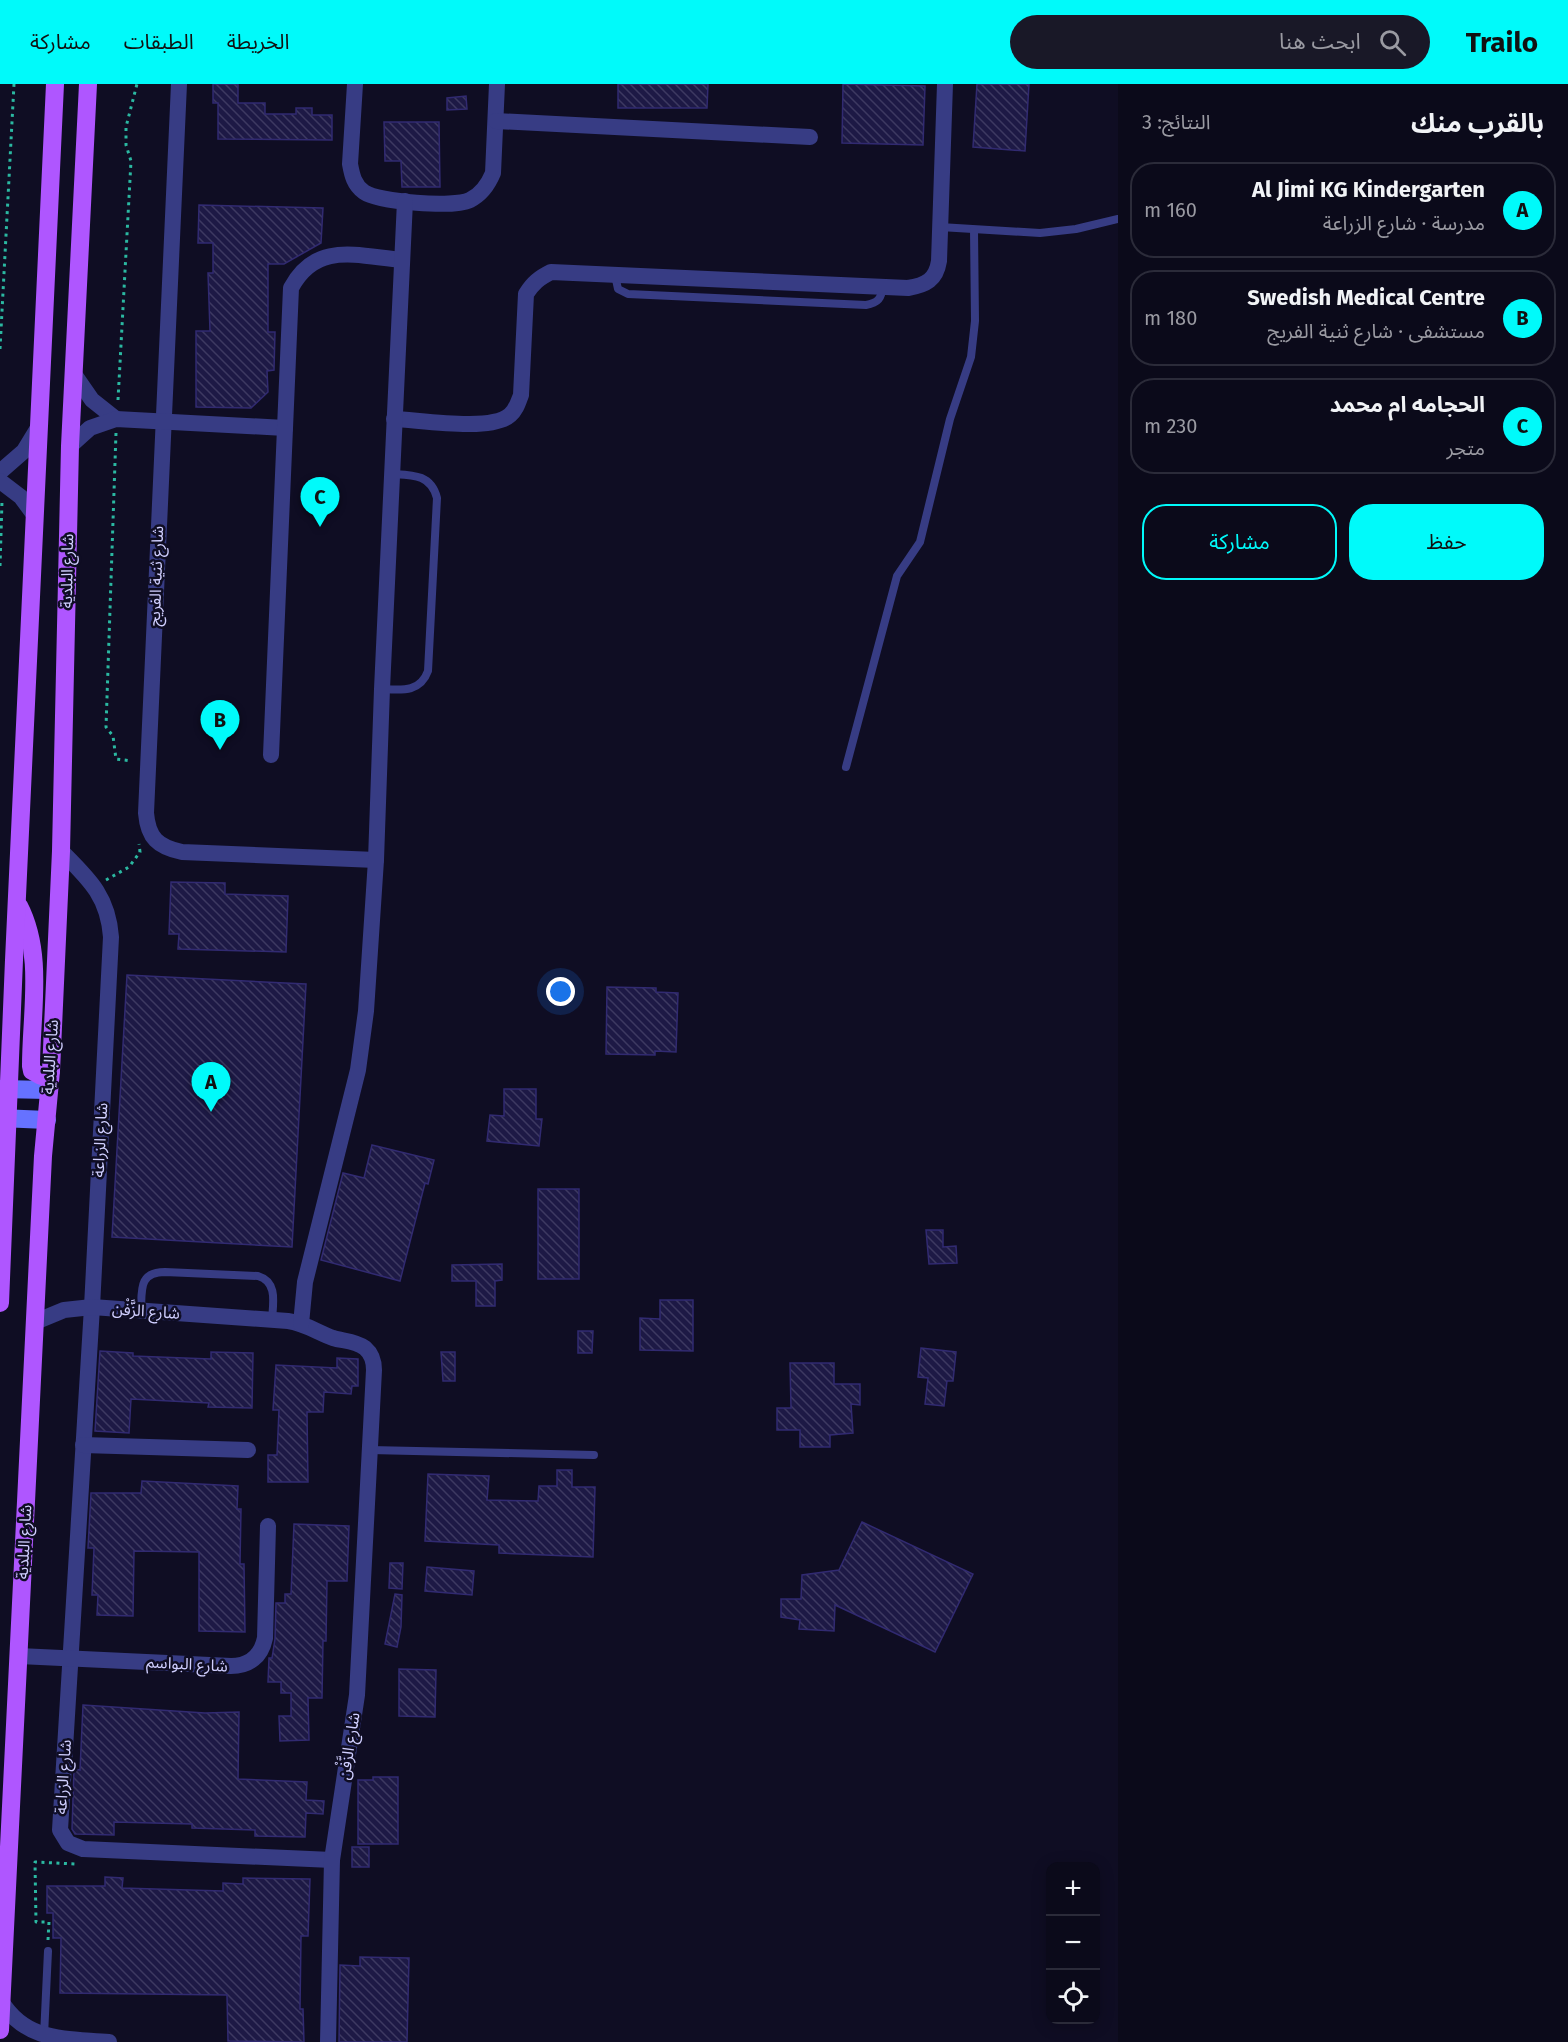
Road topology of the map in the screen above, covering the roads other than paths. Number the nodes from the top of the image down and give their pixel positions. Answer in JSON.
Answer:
{"nodes":[{"id":1,"x":55,"y":84,"type":"edge"},
{"id":2,"x":88,"y":84,"type":"edge"},
{"id":3,"x":179,"y":84,"type":"edge"},
{"id":4,"x":355,"y":84,"type":"edge"},
{"id":5,"x":497,"y":84,"type":"edge"},
{"id":6,"x":945,"y":84,"type":"edge"},
{"id":7,"x":496,"y":121,"type":"junction"},
{"id":8,"x":810,"y":136,"type":"dead end"},
{"id":9,"x":405,"y":201,"type":"junction"},
{"id":10,"x":1118,"y":219,"type":"edge"},
{"id":11,"x":940,"y":228,"type":"junction"},
{"id":12,"x":974,"y":230,"type":"junction"},
{"id":13,"x":402,"y":260,"type":"junction"},
{"id":14,"x":74,"y":374,"type":"junction"},
{"id":15,"x":116,"y":419,"type":"junction"},
{"id":16,"x":394,"y":419,"type":"junction"},
{"id":17,"x":163,"y":422,"type":"junction"},
{"id":18,"x":38,"y":428,"type":"junction"},
{"id":19,"x":285,"y":428,"type":"junction"},
{"id":20,"x":70,"y":446,"type":"junction"},
{"id":21,"x":392,"y":474,"type":"junction"},
{"id":22,"x":1,"y":479,"type":"edge"},
{"id":23,"x":35,"y":516,"type":"junction"},
{"id":24,"x":382,"y":690,"type":"junction"},
{"id":25,"x":271,"y":755,"type":"dead end"},
{"id":26,"x":846,"y":767,"type":"dead end"},
{"id":27,"x":61,"y":851,"type":"junction"},
{"id":28,"x":376,"y":860,"type":"junction"},
{"id":29,"x":16,"y":901,"type":"junction"},
{"id":30,"x":14,"y":960,"type":"junction"},
{"id":31,"x":0,"y":984,"type":"edge"},
{"id":32,"x":51,"y":1071,"type":"junction"},
{"id":33,"x":5,"y":1089,"type":"edge"},
{"id":34,"x":48,"y":1090,"type":"junction"},
{"id":35,"x":4,"y":1118,"type":"edge"},
{"id":36,"x":46,"y":1120,"type":"junction"},
{"id":37,"x":2,"y":1230,"type":"edge"},
{"id":38,"x":0,"y":1303,"type":"edge"},
{"id":39,"x":92,"y":1307,"type":"junction"},
{"id":40,"x":141,"y":1311,"type":"junction"},
{"id":41,"x":272,"y":1320,"type":"junction"},
{"id":42,"x":35,"y":1322,"type":"junction"},
{"id":43,"x":301,"y":1323,"type":"junction"},
{"id":44,"x":83,"y":1445,"type":"junction"},
{"id":45,"x":248,"y":1450,"type":"dead end"},
{"id":46,"x":370,"y":1450,"type":"junction"},
{"id":47,"x":594,"y":1455,"type":"dead end"},
{"id":48,"x":268,"y":1526,"type":"dead end"},
{"id":49,"x":18,"y":1656,"type":"junction"},
{"id":50,"x":71,"y":1658,"type":"junction"},
{"id":51,"x":332,"y":1860,"type":"junction"},
{"id":52,"x":48,"y":1951,"type":"road end"},
{"id":53,"x":2,"y":2001,"type":"edge"},
{"id":54,"x":0,"y":2030,"type":"edge"},
{"id":55,"x":41,"y":2036,"type":"junction"},
{"id":56,"x":20,"y":2042,"type":"edge"},
{"id":57,"x":109,"y":2042,"type":"edge"},
{"id":58,"x":328,"y":2042,"type":"edge"}],
"edges":[{"from":1,"to":18,"type":"main road","name":"شارع البلدية"},
{"from":2,"to":14,"type":"main road","name":"شارع البلدية"},
{"from":3,"to":17,"type":"street","name":"شارع ثنية الفريج"},
{"from":4,"to":9,"type":"street"},
{"from":5,"to":7,"type":"street"},
{"from":6,"to":11,"type":"street"},
{"from":7,"to":8,"type":"street"},
{"from":7,"to":9,"type":"street"},
{"from":9,"to":13,"type":"street"},
{"from":10,"to":12,"type":"lane"},
{"from":11,"to":12,"type":"lane"},
{"from":11,"to":16,"type":"street"},
{"from":12,"to":26,"type":"lane"},
{"from":13,"to":16,"type":"street"},
{"from":13,"to":19,"type":"street"},
{"from":14,"to":15,"type":"street"},
{"from":14,"to":20,"type":"main road","name":"شارع البلدية"},
{"from":15,"to":17,"type":"street"},
{"from":15,"to":20,"type":"street"},
{"from":16,"to":21,"type":"street"},
{"from":17,"to":19,"type":"street"},
{"from":17,"to":28,"type":"street","name":"شارع ثنية الفريج"},
{"from":18,"to":22,"type":"street"},
{"from":18,"to":23,"type":"main road","name":"شارع البلدية"},
{"from":19,"to":25,"type":"street"},
{"from":20,"to":27,"type":"main road","name":"شارع البلدية"},
{"from":21,"to":24,"type":"street"},
{"from":21,"to":24,"type":"lane"},
{"from":22,"to":23,"type":"street"},
{"from":23,"to":29,"type":"main road","name":"شارع البلدية"},
{"from":24,"to":28,"type":"street"},
{"from":27,"to":32,"type":"main road","name":"شارع البلدية"},
{"from":27,"to":39,"type":"street","name":"شارع الزراعة"},
{"from":28,"to":43,"type":"street"},
{"from":29,"to":30,"type":"main road","name":"شارع البلدية"},
{"from":29,"to":32,"type":"main road"},
{"from":30,"to":31,"type":"main road"},
{"from":30,"to":33,"type":"main road","name":"شارع البلدية"},
{"from":32,"to":34,"type":"main road","name":"شارع البلدية"},
{"from":33,"to":34,"type":"street"},
{"from":33,"to":35,"type":"main road","name":"شارع البلدية"},
{"from":34,"to":36,"type":"main road","name":"شارع البلدية"},
{"from":35,"to":36,"type":"street"},
{"from":35,"to":37,"type":"main road","name":"شارع البلدية"},
{"from":36,"to":42,"type":"main road","name":"شارع البلدية"},
{"from":37,"to":38,"type":"main road","name":"شارع البلدية"},
{"from":39,"to":40,"type":"street","name":"شارع الزَّفْن"},
{"from":39,"to":42,"type":"street","name":"شارع الزَّفْن"},
{"from":39,"to":44,"type":"street","name":"شارع الزراعة"},
{"from":40,"to":41,"type":"street","name":"شارع الزَّفْن"},
{"from":40,"to":41,"type":"lane"},
{"from":41,"to":43,"type":"street","name":"شارع الزَّفْن"},
{"from":42,"to":49,"type":"main road","name":"شارع البلدية"},
{"from":43,"to":46,"type":"street","name":"شارع الزَّفْن"},
{"from":44,"to":45,"type":"street"},
{"from":44,"to":50,"type":"street","name":"شارع الزراعة"},
{"from":46,"to":47,"type":"lane"},
{"from":46,"to":51,"type":"street","name":"شارع الزَّفْن"},
{"from":48,"to":50,"type":"street","name":"شارع البواسم"},
{"from":49,"to":50,"type":"street","name":"شارع البواسم"},
{"from":49,"to":53,"type":"main road","name":"شارع البلدية"},
{"from":50,"to":51,"type":"street","name":"شارع الزراعة"},
{"from":51,"to":58,"type":"street","name":"شارع الزَّفْن"},
{"from":52,"to":55,"type":"lane"},
{"from":53,"to":54,"type":"main road","name":"شارع البلدية"},
{"from":53,"to":55,"type":"street"},
{"from":55,"to":56,"type":"street"},
{"from":55,"to":57,"type":"street"}]}
